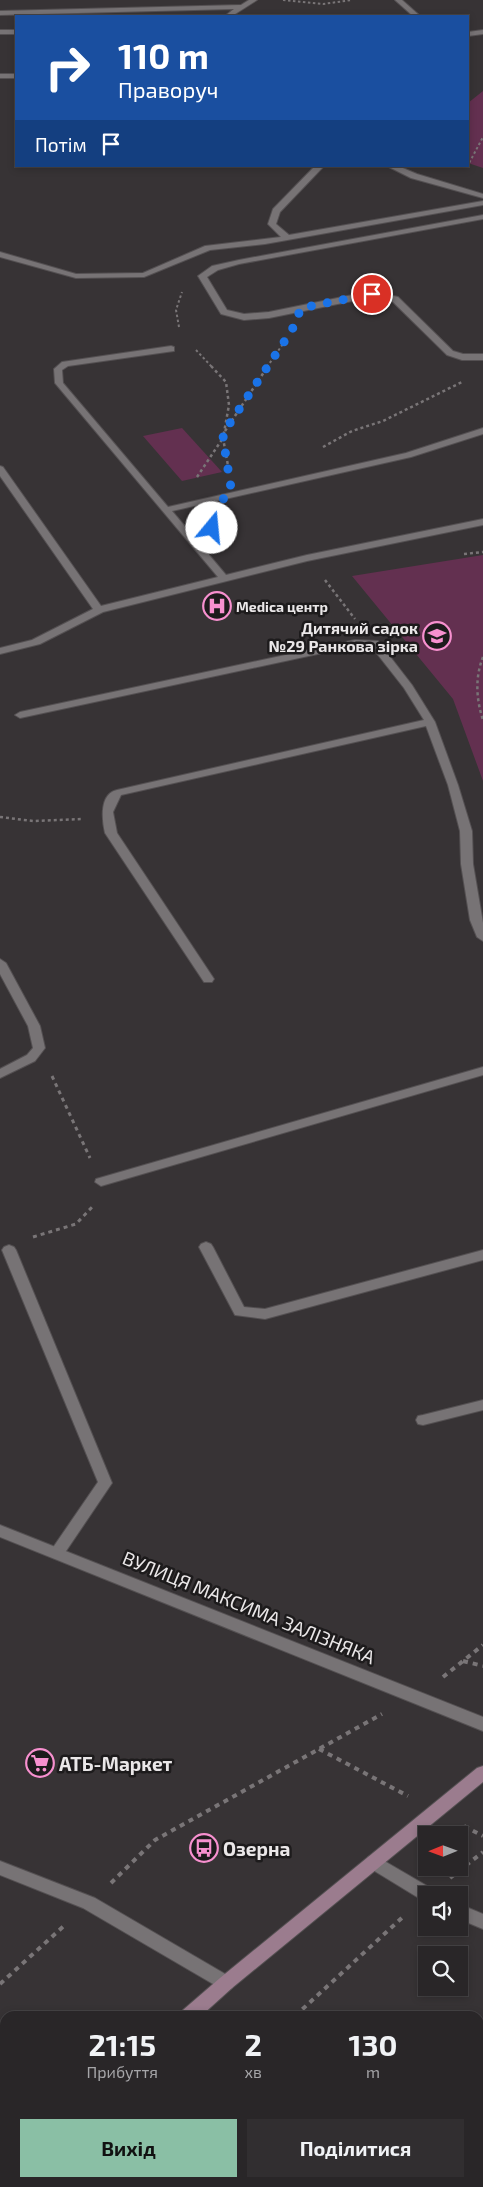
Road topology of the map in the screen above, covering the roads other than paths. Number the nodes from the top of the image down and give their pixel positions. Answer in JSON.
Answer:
{"nodes":[{"id":1,"x":254,"y":0,"type":"edge"},
{"id":2,"x":398,"y":0,"type":"edge"},
{"id":3,"x":243,"y":7,"type":"junction"},
{"id":4,"x":0,"y":13,"type":"edge"},
{"id":5,"x":230,"y":15,"type":"edge"},
{"id":6,"x":416,"y":15,"type":"edge"},
{"id":7,"x":0,"y":32,"type":"edge"},
{"id":8,"x":15,"y":32,"type":"edge"},
{"id":9,"x":483,"y":32,"type":"edge"},
{"id":10,"x":469,"y":34,"type":"edge"},
{"id":11,"x":0,"y":76,"type":"edge"},
{"id":12,"x":15,"y":76,"type":"edge"},
{"id":13,"x":319,"y":167,"type":"edge"},
{"id":14,"x":393,"y":167,"type":"edge"},
{"id":15,"x":483,"y":196,"type":"edge"},
{"id":16,"x":483,"y":203,"type":"edge"},
{"id":17,"x":483,"y":217,"type":"edge"},
{"id":18,"x":287,"y":238,"type":"junction"},
{"id":19,"x":265,"y":242,"type":"junction"},
{"id":20,"x":0,"y":254,"type":"edge"},
{"id":21,"x":214,"y":268,"type":"junction"},
{"id":22,"x":171,"y":349,"type":"road end"},
{"id":23,"x":483,"y":356,"type":"edge"},
{"id":24,"x":483,"y":432,"type":"edge"},
{"id":25,"x":0,"y":469,"type":"edge"},
{"id":26,"x":166,"y":510,"type":"junction"},
{"id":27,"x":483,"y":522,"type":"edge"},
{"id":28,"x":225,"y":580,"type":"junction"},
{"id":29,"x":99,"y":610,"type":"junction"},
{"id":30,"x":0,"y":651,"type":"edge"},
{"id":31,"x":20,"y":714,"type":"dead end"},
{"id":32,"x":430,"y":722,"type":"junction"},
{"id":33,"x":483,"y":937,"type":"edge"},
{"id":34,"x":0,"y":963,"type":"edge"},
{"id":35,"x":208,"y":979,"type":"dead end"},
{"id":36,"x":483,"y":1071,"type":"edge"},
{"id":37,"x":0,"y":1074,"type":"edge"},
{"id":38,"x":101,"y":1182,"type":"road end"},
{"id":39,"x":206,"y":1247,"type":"dead end"},
{"id":40,"x":9,"y":1250,"type":"road end"},
{"id":41,"x":483,"y":1255,"type":"edge"},
{"id":42,"x":483,"y":1405,"type":"edge"},
{"id":43,"x":423,"y":1420,"type":"dead end"},
{"id":44,"x":0,"y":1530,"type":"edge"},
{"id":45,"x":57,"y":1553,"type":"junction"},
{"id":46,"x":483,"y":1724,"type":"edge"},
{"id":47,"x":483,"y":1773,"type":"edge"},
{"id":48,"x":374,"y":1862,"type":"junction"},
{"id":49,"x":0,"y":1868,"type":"edge"},
{"id":50,"x":418,"y":1889,"type":"edge"},
{"id":51,"x":468,"y":1915,"type":"edge"},
{"id":52,"x":483,"y":1922,"type":"edge"},
{"id":53,"x":226,"y":1983,"type":"junction"},
{"id":54,"x":195,"y":2011,"type":"edge"}],
"edges":[{"from":1,"to":3,"type":"street"},
{"from":2,"to":6,"type":"street"},
{"from":3,"to":4,"type":"street"},
{"from":3,"to":5,"type":"street"},
{"from":7,"to":8,"type":"street"},
{"from":9,"to":10,"type":"street"},
{"from":11,"to":12,"type":"street"},
{"from":13,"to":18,"type":"street"},
{"from":14,"to":15,"type":"street"},
{"from":16,"to":18,"type":"street"},
{"from":17,"to":21,"type":"street"},
{"from":18,"to":19,"type":"street"},
{"from":19,"to":20,"type":"street"},
{"from":19,"to":21,"type":"street"},
{"from":21,"to":23,"type":"street"},
{"from":22,"to":26,"type":"street"},
{"from":24,"to":26,"type":"street"},
{"from":25,"to":29,"type":"street"},
{"from":26,"to":28,"type":"street"},
{"from":27,"to":28,"type":"street"},
{"from":28,"to":29,"type":"street"},
{"from":29,"to":30,"type":"street"},
{"from":31,"to":32,"type":"street"},
{"from":32,"to":33,"type":"street"},
{"from":32,"to":35,"type":"street"},
{"from":34,"to":37,"type":"street"},
{"from":36,"to":38,"type":"street"},
{"from":39,"to":41,"type":"street"},
{"from":40,"to":45,"type":"street"},
{"from":42,"to":43,"type":"street"},
{"from":44,"to":45,"type":"street","name":"ВУЛИЦЯ МАКСИМА ЗАЛІЗНЯКА"},
{"from":45,"to":46,"type":"street","name":"ВУЛИЦЯ МАКСИМА ЗАЛІЗНЯКА"},
{"from":47,"to":48,"type":"main road"},
{"from":48,"to":50,"type":"street"},
{"from":48,"to":53,"type":"main road"},
{"from":49,"to":53,"type":"street"},
{"from":51,"to":52,"type":"street"},
{"from":53,"to":54,"type":"main road"}]}
